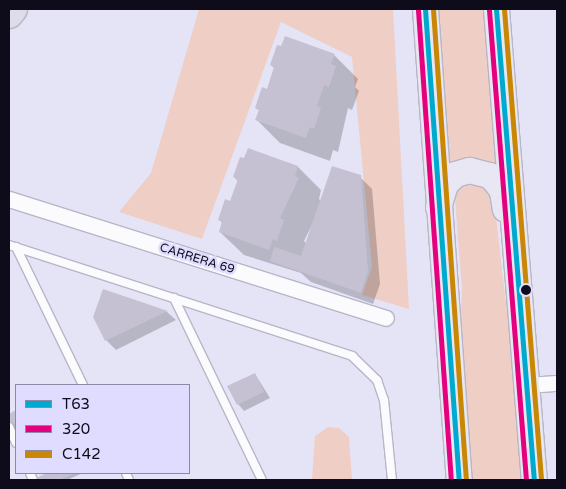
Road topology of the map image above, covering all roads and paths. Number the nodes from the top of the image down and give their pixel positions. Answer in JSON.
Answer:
{"nodes":[{"id":1,"x":13,"y":9,"type":"edge"},
{"id":2,"x":424,"y":9,"type":"edge"},
{"id":3,"x":496,"y":9,"type":"edge"},
{"id":4,"x":9,"y":14,"type":"edge"},
{"id":5,"x":9,"y":199,"type":"edge"},
{"id":6,"x":438,"y":211,"type":"junction"},
{"id":7,"x":12,"y":246,"type":"edge"},
{"id":8,"x":174,"y":298,"type":"junction"},
{"id":9,"x":520,"y":308,"type":"junction"},
{"id":10,"x":386,"y":318,"type":"dead end"},
{"id":11,"x":557,"y":383,"type":"edge"},
{"id":12,"x":82,"y":384,"type":"edge"},
{"id":13,"x":527,"y":385,"type":"junction"},
{"id":14,"x":9,"y":427,"type":"edge"},
{"id":15,"x":15,"y":441,"type":"edge"},
{"id":16,"x":456,"y":451,"type":"junction"},
{"id":17,"x":262,"y":480,"type":"edge"},
{"id":18,"x":392,"y":480,"type":"edge"},
{"id":19,"x":459,"y":480,"type":"edge"},
{"id":20,"x":463,"y":480,"type":"edge"},
{"id":21,"x":534,"y":480,"type":"edge"}],
"edges":[{"from":1,"to":4,"type":"highway"},
{"from":2,"to":6,"type":"main road"},
{"from":3,"to":9,"type":"main road"},
{"from":5,"to":10,"type":"street","name":"CARRERA 69"},
{"from":6,"to":9,"type":"main road"},
{"from":6,"to":16,"type":"main road"},
{"from":7,"to":8,"type":"lane"},
{"from":7,"to":12,"type":"lane"},
{"from":8,"to":17,"type":"lane"},
{"from":8,"to":18,"type":"lane"},
{"from":9,"to":13,"type":"main road"},
{"from":11,"to":13,"type":"street"},
{"from":13,"to":21,"type":"main road"},
{"from":14,"to":15,"type":"lane"},
{"from":16,"to":19,"type":"main road"},
{"from":16,"to":20,"type":"main road"}]}
